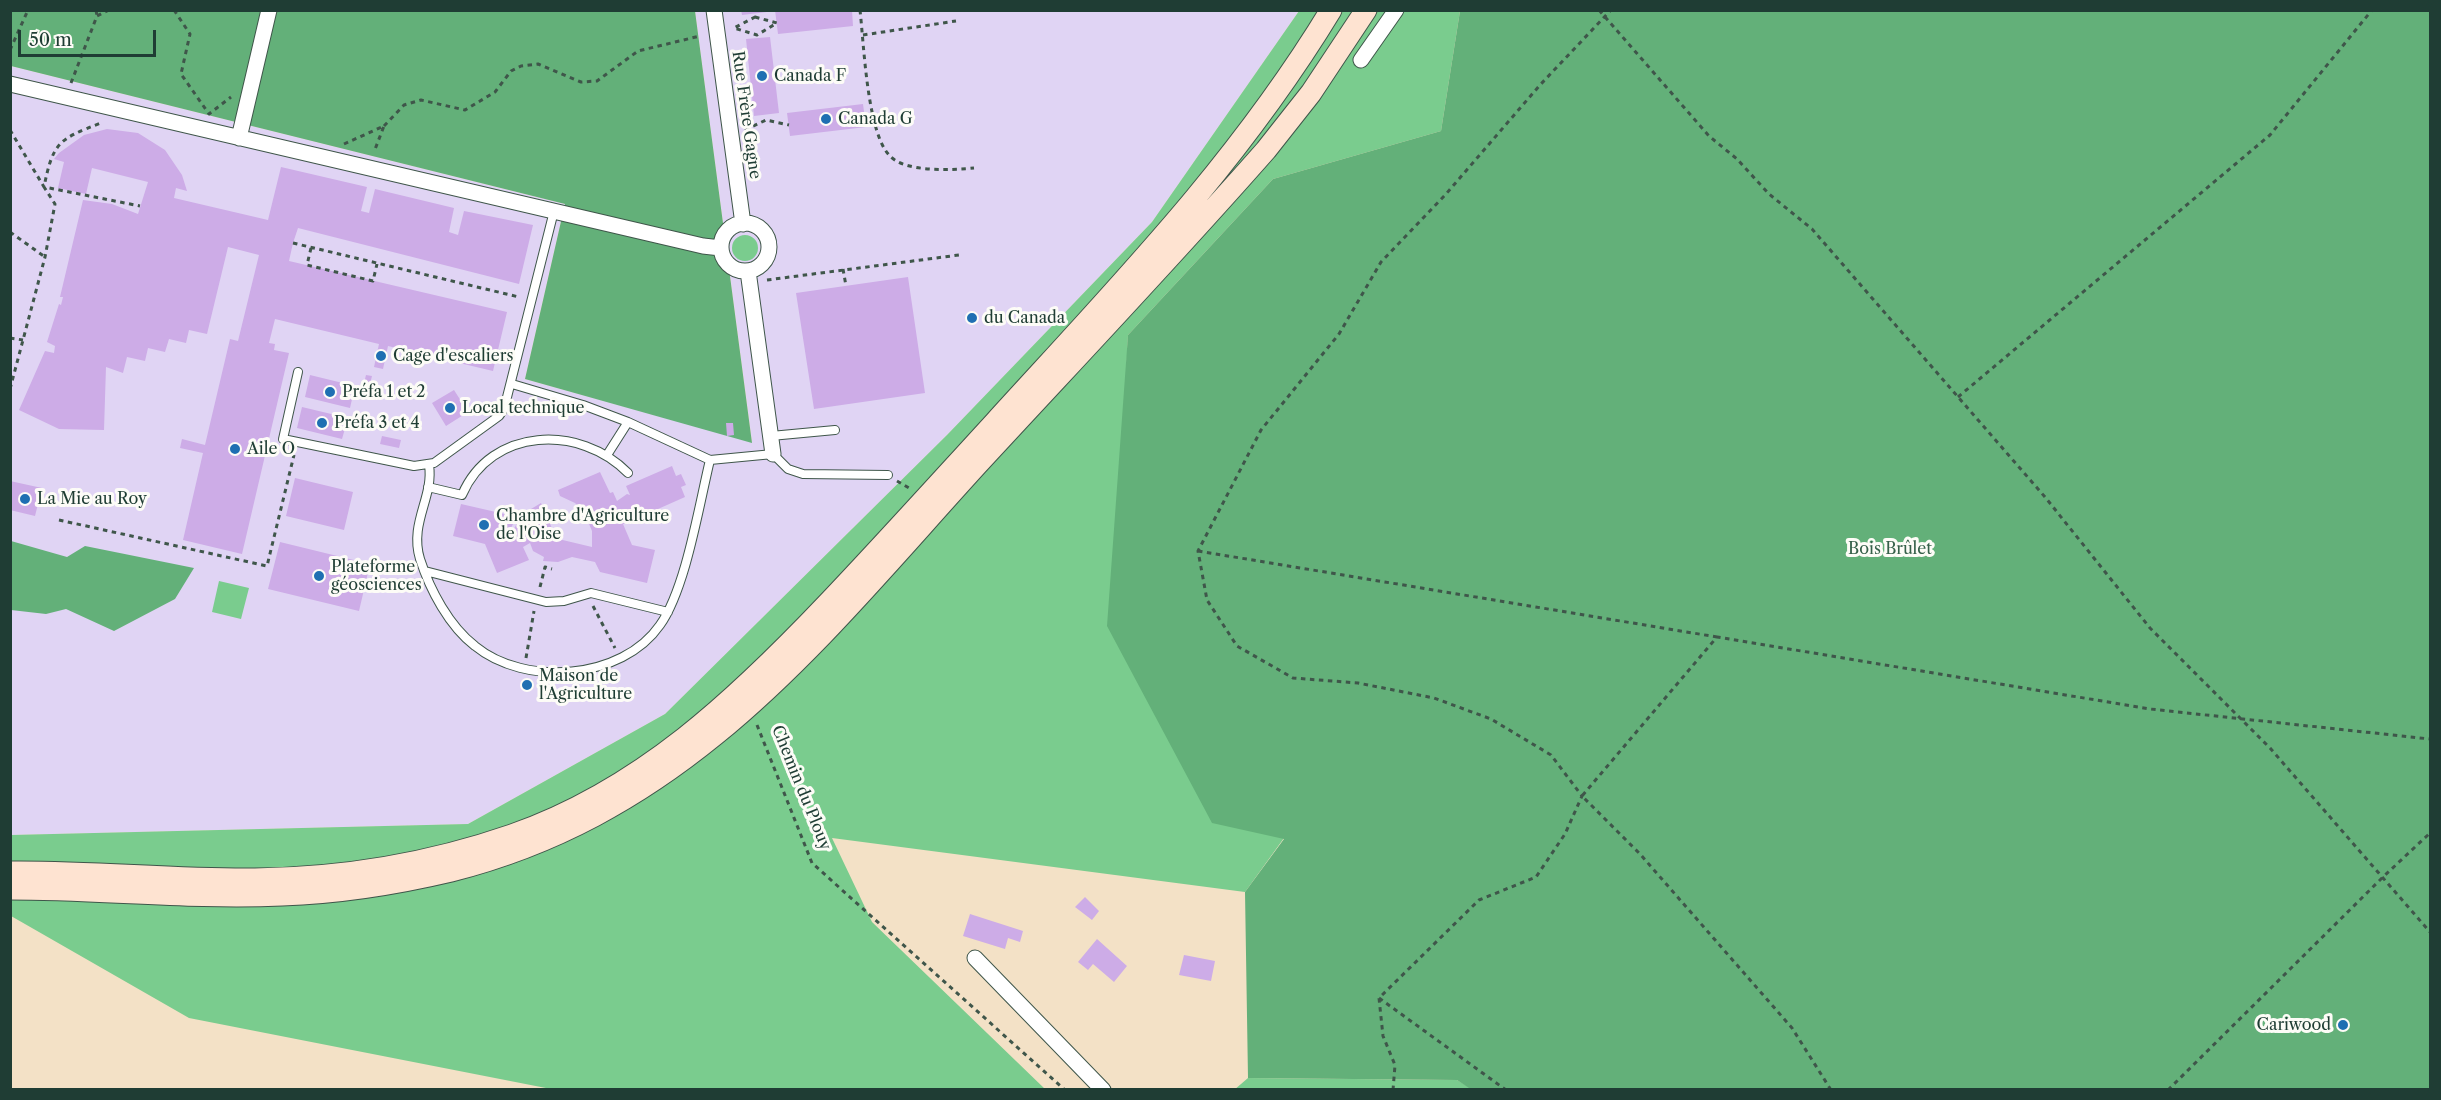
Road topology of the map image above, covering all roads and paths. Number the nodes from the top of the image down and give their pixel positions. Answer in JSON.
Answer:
{"nodes":[{"id":1,"x":28,"y":10,"type":"edge"},
{"id":2,"x":96,"y":10,"type":"edge"},
{"id":3,"x":109,"y":10,"type":"edge"},
{"id":4,"x":174,"y":10,"type":"edge"},
{"id":5,"x":269,"y":10,"type":"edge"},
{"id":6,"x":714,"y":10,"type":"edge"},
{"id":7,"x":860,"y":10,"type":"edge"},
{"id":8,"x":1331,"y":10,"type":"edge"},
{"id":9,"x":1352,"y":10,"type":"edge"},
{"id":10,"x":1366,"y":10,"type":"edge"},
{"id":11,"x":1396,"y":10,"type":"edge"},
{"id":12,"x":1599,"y":10,"type":"edge"},
{"id":13,"x":1611,"y":10,"type":"edge"},
{"id":14,"x":2372,"y":10,"type":"edge"},
{"id":15,"x":97,"y":16,"type":"junction"},
{"id":16,"x":1605,"y":17,"type":"junction"},
{"id":17,"x":956,"y":21,"type":"dead end"},
{"id":18,"x":734,"y":28,"type":"joint"},
{"id":19,"x":706,"y":34,"type":"dead end"},
{"id":20,"x":863,"y":35,"type":"junction"},
{"id":21,"x":10,"y":50,"type":"edge"},
{"id":22,"x":1361,"y":60,"type":"dead end"},
{"id":23,"x":10,"y":84,"type":"edge"},
{"id":24,"x":66,"y":97,"type":"junction"},
{"id":25,"x":208,"y":114,"type":"dead end"},
{"id":26,"x":102,"y":122,"type":"dead end"},
{"id":27,"x":789,"y":125,"type":"dead end"},
{"id":28,"x":384,"y":126,"type":"junction"},
{"id":29,"x":10,"y":130,"type":"edge"},
{"id":30,"x":737,"y":131,"type":"dead end"},
{"id":31,"x":239,"y":138,"type":"junction"},
{"id":32,"x":318,"y":156,"type":"junction"},
{"id":33,"x":368,"y":168,"type":"junction"},
{"id":34,"x":974,"y":168,"type":"dead end"},
{"id":35,"x":44,"y":187,"type":"junction"},
{"id":36,"x":1219,"y":201,"type":"junction"},
{"id":37,"x":140,"y":206,"type":"dead end"},
{"id":38,"x":554,"y":212,"type":"junction"},
{"id":39,"x":743,"y":224,"type":"junction"},
{"id":40,"x":10,"y":232,"type":"edge"},
{"id":41,"x":293,"y":243,"type":"dead end"},
{"id":42,"x":311,"y":248,"type":"junction"},
{"id":43,"x":722,"y":248,"type":"junction"},
{"id":44,"x":959,"y":255,"type":"dead end"},
{"id":45,"x":45,"y":257,"type":"junction"},
{"id":46,"x":377,"y":263,"type":"junction"},
{"id":47,"x":843,"y":269,"type":"junction"},
{"id":48,"x":748,"y":271,"type":"junction"},
{"id":49,"x":767,"y":280,"type":"dead end"},
{"id":50,"x":846,"y":286,"type":"dead end"},
{"id":51,"x":532,"y":300,"type":"junction"},
{"id":52,"x":10,"y":338,"type":"edge"},
{"id":53,"x":24,"y":340,"type":"junction"},
{"id":54,"x":298,"y":372,"type":"dead end"},
{"id":55,"x":512,"y":384,"type":"junction"},
{"id":56,"x":10,"y":389,"type":"edge"},
{"id":57,"x":1958,"y":397,"type":"junction"},
{"id":58,"x":628,"y":422,"type":"junction"},
{"id":59,"x":835,"y":430,"type":"dead end"},
{"id":60,"x":771,"y":436,"type":"junction"},
{"id":61,"x":297,"y":442,"type":"junction"},
{"id":62,"x":607,"y":454,"type":"junction"},
{"id":63,"x":773,"y":454,"type":"junction"},
{"id":64,"x":710,"y":460,"type":"junction"},
{"id":65,"x":429,"y":465,"type":"junction"},
{"id":66,"x":628,"y":473,"type":"dead end"},
{"id":67,"x":888,"y":475,"type":"joint"},
{"id":68,"x":428,"y":488,"type":"junction"},
{"id":69,"x":913,"y":511,"type":"junction"},
{"id":70,"x":59,"y":520,"type":"dead end"},
{"id":71,"x":1198,"y":551,"type":"junction"},
{"id":72,"x":552,"y":568,"type":"dead end"},
{"id":73,"x":425,"y":571,"type":"junction"},
{"id":74,"x":587,"y":594,"type":"junction"},
{"id":75,"x":537,"y":600,"type":"junction"},
{"id":76,"x":668,"y":612,"type":"junction"},
{"id":77,"x":1718,"y":637,"type":"junction"},
{"id":78,"x":621,"y":657,"type":"junction"},
{"id":79,"x":524,"y":668,"type":"junction"},
{"id":80,"x":2240,"y":718,"type":"junction"},
{"id":81,"x":755,"y":722,"type":"dead end"},
{"id":82,"x":2430,"y":739,"type":"edge"},
{"id":83,"x":1582,"y":796,"type":"junction"},
{"id":84,"x":2430,"y":833,"type":"edge"},
{"id":85,"x":10,"y":872,"type":"edge"},
{"id":86,"x":2383,"y":877,"type":"junction"},
{"id":87,"x":10,"y":889,"type":"edge"},
{"id":88,"x":2430,"y":932,"type":"edge"},
{"id":89,"x":975,"y":958,"type":"dead end"},
{"id":90,"x":1379,"y":998,"type":"junction"},
{"id":91,"x":1065,"y":1089,"type":"edge"},
{"id":92,"x":1103,"y":1089,"type":"edge"},
{"id":93,"x":1393,"y":1089,"type":"edge"},
{"id":94,"x":1506,"y":1089,"type":"edge"},
{"id":95,"x":1831,"y":1089,"type":"edge"},
{"id":96,"x":2168,"y":1089,"type":"edge"}],
"edges":[{"from":1,"to":21,"type":"path"},
{"from":2,"to":15,"type":"path"},
{"from":3,"to":15,"type":"path"},
{"from":4,"to":25,"type":"path"},
{"from":5,"to":31,"type":"street"},
{"from":6,"to":39,"type":"street","name":"Rue Frère Gagne"},
{"from":7,"to":20,"type":"path"},
{"from":8,"to":69,"type":"main road"},
{"from":9,"to":36,"type":"main road"},
{"from":10,"to":36,"type":"main road"},
{"from":11,"to":22,"type":"street"},
{"from":12,"to":16,"type":"path"},
{"from":13,"to":16,"type":"path"},
{"from":14,"to":57,"type":"path"},
{"from":15,"to":24,"type":"path"},
{"from":16,"to":57,"type":"path"},
{"from":16,"to":71,"type":"path"},
{"from":17,"to":20,"type":"path"},
{"from":18,"to":18,"type":"path"},
{"from":19,"to":28,"type":"path"},
{"from":20,"to":34,"type":"path"},
{"from":23,"to":24,"type":"street"},
{"from":24,"to":31,"type":"street"},
{"from":26,"to":35,"type":"path"},
{"from":27,"to":30,"type":"path"},
{"from":28,"to":32,"type":"path"},
{"from":28,"to":33,"type":"path"},
{"from":29,"to":35,"type":"path"},
{"from":31,"to":32,"type":"street"},
{"from":32,"to":33,"type":"street"},
{"from":33,"to":38,"type":"street"},
{"from":35,"to":37,"type":"path"},
{"from":35,"to":45,"type":"path"},
{"from":36,"to":87,"type":"main road"},
{"from":38,"to":43,"type":"street"},
{"from":38,"to":51,"type":"lane"},
{"from":39,"to":43,"type":"street"},
{"from":39,"to":48,"type":"street"},
{"from":40,"to":45,"type":"path"},
{"from":41,"to":42,"type":"path"},
{"from":42,"to":46,"type":"path"},
{"from":42,"to":46,"type":"path"},
{"from":43,"to":48,"type":"street"},
{"from":44,"to":47,"type":"path"},
{"from":45,"to":53,"type":"path"},
{"from":46,"to":51,"type":"path"},
{"from":47,"to":49,"type":"path"},
{"from":47,"to":50,"type":"path"},
{"from":48,"to":60,"type":"street"},
{"from":51,"to":55,"type":"lane"},
{"from":52,"to":53,"type":"path"},
{"from":53,"to":56,"type":"path"},
{"from":54,"to":61,"type":"lane"},
{"from":55,"to":58,"type":"lane"},
{"from":55,"to":65,"type":"lane"},
{"from":57,"to":80,"type":"path"},
{"from":58,"to":62,"type":"lane"},
{"from":58,"to":64,"type":"lane"},
{"from":59,"to":60,"type":"lane"},
{"from":60,"to":63,"type":"street"},
{"from":61,"to":65,"type":"lane"},
{"from":61,"to":70,"type":"path"},
{"from":62,"to":66,"type":"lane"},
{"from":62,"to":68,"type":"lane"},
{"from":63,"to":64,"type":"lane"},
{"from":63,"to":67,"type":"lane"},
{"from":64,"to":76,"type":"lane"},
{"from":65,"to":68,"type":"lane"},
{"from":67,"to":69,"type":"path"},
{"from":68,"to":73,"type":"lane"},
{"from":69,"to":85,"type":"main road"},
{"from":71,"to":77,"type":"path"},
{"from":71,"to":83,"type":"path"},
{"from":72,"to":75,"type":"path"},
{"from":73,"to":75,"type":"lane"},
{"from":73,"to":79,"type":"lane"},
{"from":74,"to":75,"type":"lane"},
{"from":74,"to":76,"type":"lane"},
{"from":74,"to":78,"type":"path"},
{"from":75,"to":79,"type":"path"},
{"from":76,"to":78,"type":"lane"},
{"from":77,"to":80,"type":"path"},
{"from":77,"to":83,"type":"path"},
{"from":78,"to":79,"type":"lane"},
{"from":80,"to":82,"type":"path"},
{"from":80,"to":86,"type":"path"},
{"from":81,"to":91,"type":"path","name":"Chemin du Plouy"},
{"from":83,"to":90,"type":"path"},
{"from":83,"to":95,"type":"path"},
{"from":84,"to":86,"type":"path"},
{"from":86,"to":88,"type":"path"},
{"from":86,"to":96,"type":"path"},
{"from":89,"to":92,"type":"street"},
{"from":90,"to":93,"type":"path"},
{"from":90,"to":94,"type":"path"}]}
